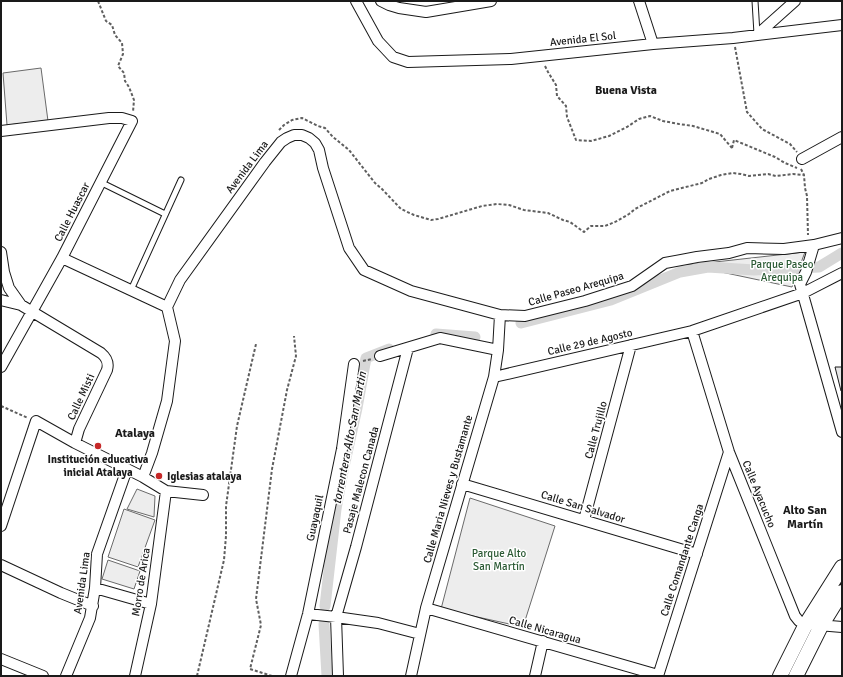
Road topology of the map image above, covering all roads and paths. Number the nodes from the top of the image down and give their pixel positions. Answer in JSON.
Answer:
{"nodes":[{"id":1,"x":98,"y":1,"type":"edge"},
{"id":2,"x":356,"y":1,"type":"edge"},
{"id":3,"x":382,"y":1,"type":"edge"},
{"id":4,"x":491,"y":1,"type":"edge"},
{"id":5,"x":639,"y":1,"type":"edge"},
{"id":6,"x":755,"y":1,"type":"edge"},
{"id":7,"x":795,"y":1,"type":"edge"},
{"id":8,"x":842,"y":25,"type":"edge"},
{"id":9,"x":757,"y":35,"type":"junction"},
{"id":10,"x":733,"y":38,"type":"junction"},
{"id":11,"x":653,"y":44,"type":"junction"},
{"id":12,"x":541,"y":56,"type":"junction"},
{"id":13,"x":132,"y":121,"type":"junction"},
{"id":14,"x":1,"y":131,"type":"edge"},
{"id":15,"x":279,"y":131,"type":"dead end"},
{"id":16,"x":842,"y":137,"type":"edge"},
{"id":17,"x":802,"y":164,"type":"junction"},
{"id":18,"x":804,"y":176,"type":"junction"},
{"id":19,"x":181,"y":180,"type":"dead end"},
{"id":20,"x":100,"y":182,"type":"junction"},
{"id":21,"x":165,"y":214,"type":"junction"},
{"id":22,"x":842,"y":238,"type":"edge"},
{"id":23,"x":810,"y":246,"type":"junction"},
{"id":24,"x":1,"y":252,"type":"edge"},
{"id":25,"x":62,"y":258,"type":"junction"},
{"id":26,"x":842,"y":273,"type":"edge"},
{"id":27,"x":131,"y":290,"type":"junction"},
{"id":28,"x":803,"y":293,"type":"junction"},
{"id":29,"x":1,"y":300,"type":"edge"},
{"id":30,"x":21,"y":305,"type":"junction"},
{"id":31,"x":167,"y":307,"type":"junction"},
{"id":32,"x":31,"y":311,"type":"junction"},
{"id":33,"x":500,"y":315,"type":"junction"},
{"id":34,"x":692,"y":331,"type":"junction"},
{"id":35,"x":294,"y":336,"type":"dead end"},
{"id":36,"x":256,"y":344,"type":"dead end"},
{"id":37,"x":631,"y":345,"type":"junction"},
{"id":38,"x":408,"y":348,"type":"junction"},
{"id":39,"x":498,"y":350,"type":"junction"},
{"id":40,"x":380,"y":356,"type":"joint"},
{"id":41,"x":354,"y":364,"type":"joint"},
{"id":42,"x":1,"y":367,"type":"edge"},
{"id":43,"x":494,"y":377,"type":"junction"},
{"id":44,"x":1,"y":406,"type":"edge"},
{"id":45,"x":36,"y":421,"type":"junction"},
{"id":46,"x":842,"y":432,"type":"edge"},
{"id":47,"x":75,"y":443,"type":"junction"},
{"id":48,"x":729,"y":452,"type":"junction"},
{"id":49,"x":127,"y":469,"type":"junction"},
{"id":50,"x":143,"y":477,"type":"junction"},
{"id":51,"x":462,"y":484,"type":"junction"},
{"id":52,"x":166,"y":491,"type":"junction"},
{"id":53,"x":203,"y":495,"type":"dead end"},
{"id":54,"x":584,"y":520,"type":"junction"},
{"id":55,"x":1,"y":526,"type":"edge"},
{"id":56,"x":697,"y":554,"type":"junction"},
{"id":57,"x":1,"y":565,"type":"edge"},
{"id":58,"x":842,"y":567,"type":"edge"},
{"id":59,"x":95,"y":588,"type":"junction"},
{"id":60,"x":842,"y":592,"type":"edge"},
{"id":61,"x":151,"y":604,"type":"junction"},
{"id":62,"x":92,"y":606,"type":"junction"},
{"id":63,"x":426,"y":608,"type":"junction"},
{"id":64,"x":308,"y":614,"type":"junction"},
{"id":65,"x":336,"y":617,"type":"junction"},
{"id":66,"x":806,"y":624,"type":"junction"},
{"id":67,"x":821,"y":626,"type":"junction"},
{"id":68,"x":842,"y":627,"type":"edge"},
{"id":69,"x":420,"y":634,"type":"junction"},
{"id":70,"x":543,"y":642,"type":"junction"},
{"id":71,"x":1,"y":659,"type":"edge"},
{"id":72,"x":658,"y":675,"type":"edge"},
{"id":73,"x":42,"y":676,"type":"edge"},
{"id":74,"x":66,"y":676,"type":"edge"},
{"id":75,"x":135,"y":676,"type":"edge"},
{"id":76,"x":197,"y":676,"type":"edge"},
{"id":77,"x":272,"y":676,"type":"edge"},
{"id":78,"x":291,"y":676,"type":"edge"},
{"id":79,"x":338,"y":676,"type":"edge"},
{"id":80,"x":411,"y":676,"type":"edge"},
{"id":81,"x":534,"y":676,"type":"edge"},
{"id":82,"x":780,"y":676,"type":"edge"},
{"id":83,"x":796,"y":676,"type":"edge"}],
"edges":[{"from":1,"to":13,"type":"path"},
{"from":2,"to":12,"type":"street","name":"Avenida El Sol"},
{"from":3,"to":4,"type":"street"},
{"from":5,"to":11,"type":"street"},
{"from":6,"to":9,"type":"lane"},
{"from":7,"to":9,"type":"street"},
{"from":8,"to":9,"type":"street","name":"Avenida El Sol"},
{"from":9,"to":10,"type":"street","name":"Avenida El Sol"},
{"from":10,"to":11,"type":"street","name":"Avenida El Sol"},
{"from":10,"to":17,"type":"path"},
{"from":11,"to":12,"type":"street","name":"Avenida El Sol"},
{"from":12,"to":17,"type":"path"},
{"from":13,"to":14,"type":"street"},
{"from":13,"to":20,"type":"street","name":"Calle Huascar"},
{"from":15,"to":18,"type":"path"},
{"from":16,"to":17,"type":"street"},
{"from":17,"to":18,"type":"path"},
{"from":18,"to":23,"type":"path"},
{"from":19,"to":21,"type":"lane"},
{"from":20,"to":21,"type":"lane"},
{"from":20,"to":25,"type":"street","name":"Calle Huascar"},
{"from":21,"to":27,"type":"lane"},
{"from":22,"to":23,"type":"street","name":"Calle Paseo Arequipa"},
{"from":23,"to":28,"type":"street"},
{"from":23,"to":33,"type":"street","name":"Calle Paseo Arequipa"},
{"from":24,"to":30,"type":"street"},
{"from":25,"to":27,"type":"street"},
{"from":25,"to":32,"type":"street","name":"Calle Huascar"},
{"from":26,"to":28,"type":"street","name":"Calle 29 de Agosto"},
{"from":27,"to":31,"type":"street"},
{"from":28,"to":34,"type":"street","name":"Calle 29 de Agosto"},
{"from":28,"to":46,"type":"street"},
{"from":29,"to":30,"type":"street"},
{"from":30,"to":32,"type":"street"},
{"from":31,"to":33,"type":"street","name":"Avenida Lima"},
{"from":31,"to":50,"type":"street"},
{"from":32,"to":42,"type":"street","name":"Calle Huascar"},
{"from":32,"to":47,"type":"street","name":"Calle Misti"},
{"from":33,"to":39,"type":"street","name":"Calle Maria Nieves y Bustamante"},
{"from":34,"to":37,"type":"street","name":"Calle 29 de Agosto"},
{"from":34,"to":48,"type":"street","name":"Calle Ayacucho"},
{"from":35,"to":77,"type":"path"},
{"from":36,"to":76,"type":"path"},
{"from":37,"to":43,"type":"street","name":"Calle 29 de Agosto"},
{"from":37,"to":54,"type":"street","name":"Calle Trujillo"},
{"from":38,"to":39,"type":"street"},
{"from":38,"to":40,"type":"street"},
{"from":38,"to":65,"type":"street","name":"Pasaje Malecon Canada"},
{"from":39,"to":43,"type":"street","name":"Calle Maria Nieves y Bustamante"},
{"from":40,"to":41,"type":"path"},
{"from":41,"to":64,"type":"street","name":"Guayaquil"},
{"from":43,"to":51,"type":"street","name":"Calle Maria Nieves y Bustamante"},
{"from":44,"to":45,"type":"path"},
{"from":45,"to":47,"type":"street"},
{"from":45,"to":55,"type":"street"},
{"from":47,"to":49,"type":"street"},
{"from":48,"to":56,"type":"street","name":"Calle Comandante Canga"},
{"from":48,"to":66,"type":"street","name":"Calle Ayacucho"},
{"from":49,"to":50,"type":"street"},
{"from":49,"to":59,"type":"street","name":"Avenida Lima"},
{"from":50,"to":52,"type":"street"},
{"from":51,"to":54,"type":"street","name":"Calle San Salvador"},
{"from":51,"to":63,"type":"street","name":"Calle Maria Nieves y Bustamante"},
{"from":52,"to":53,"type":"street"},
{"from":52,"to":61,"type":"street","name":"Morro de Arica"},
{"from":54,"to":56,"type":"street","name":"Calle San Salvador"},
{"from":56,"to":72,"type":"street","name":"Calle Comandante Canga"},
{"from":57,"to":62,"type":"street"},
{"from":58,"to":66,"type":"street"},
{"from":59,"to":61,"type":"street"},
{"from":59,"to":62,"type":"street","name":"Avenida Lima"},
{"from":60,"to":67,"type":"street"},
{"from":61,"to":75,"type":"street","name":"Morro de Arica"},
{"from":62,"to":74,"type":"street","name":"Avenida Lima"},
{"from":63,"to":69,"type":"street","name":"Calle Maria Nieves y Bustamante"},
{"from":63,"to":70,"type":"street","name":"Calle Nicaragua"},
{"from":64,"to":65,"type":"street"},
{"from":64,"to":78,"type":"street","name":"Guayaquil"},
{"from":65,"to":69,"type":"street"},
{"from":65,"to":79,"type":"street","name":"Pasaje Malecon Canada"},
{"from":66,"to":67,"type":"street"},
{"from":66,"to":82,"type":"street"},
{"from":67,"to":68,"type":"street"},
{"from":67,"to":83,"type":"street"},
{"from":69,"to":80,"type":"street","name":"Calle Maria Nieves y Bustamante"},
{"from":70,"to":72,"type":"street","name":"Calle Nicaragua"},
{"from":70,"to":81,"type":"street"},
{"from":71,"to":73,"type":"street"}]}
